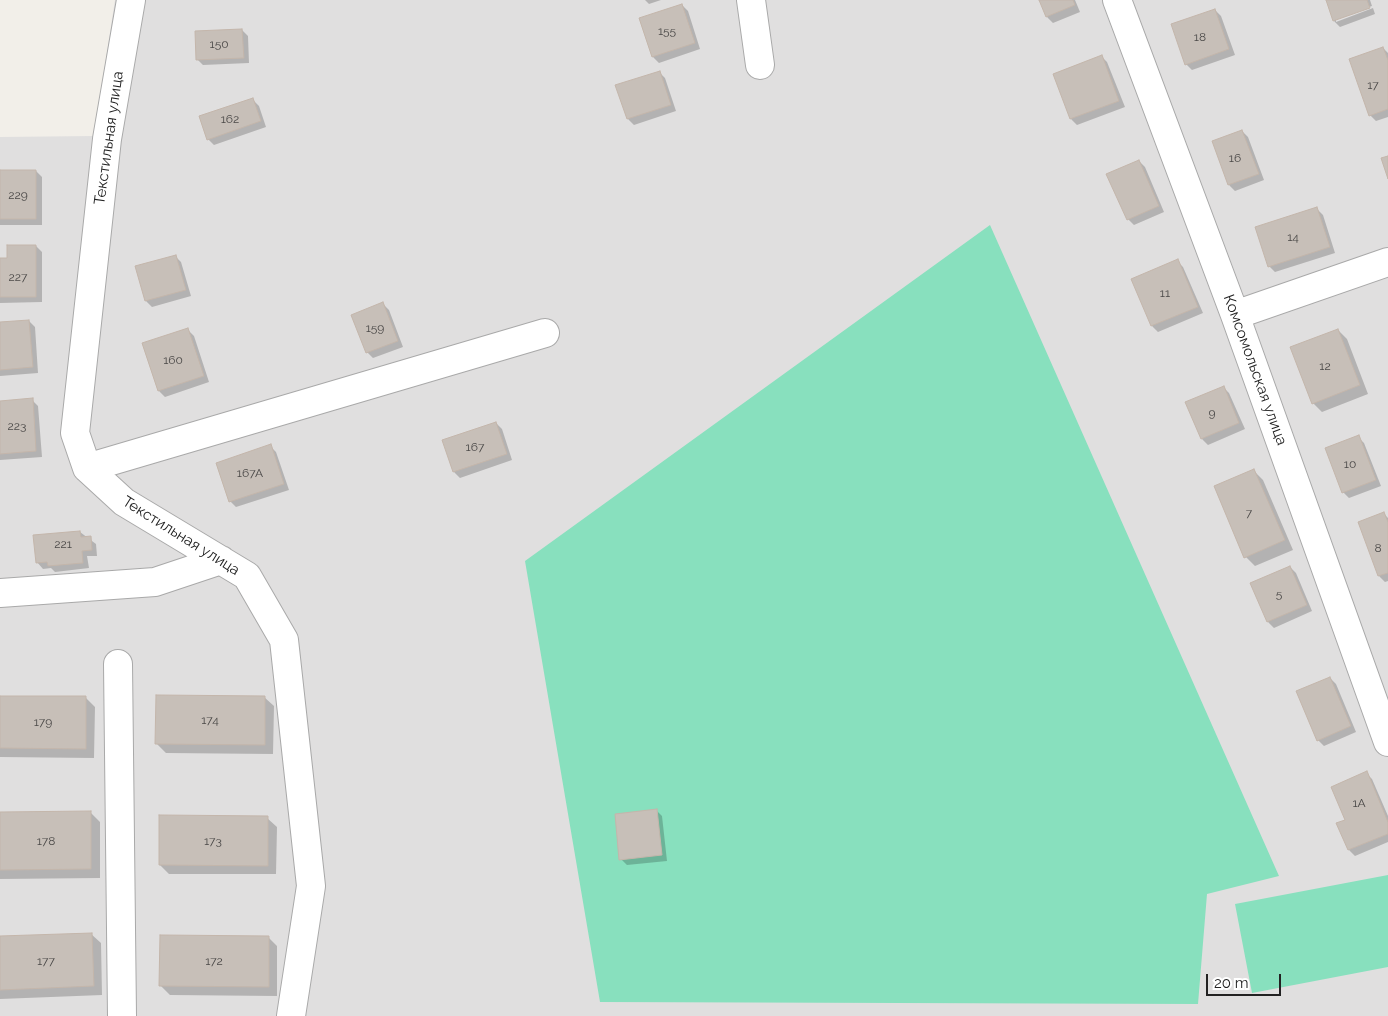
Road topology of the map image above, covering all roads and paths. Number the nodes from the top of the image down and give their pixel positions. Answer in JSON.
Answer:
{"nodes":[{"id":1,"x":130,"y":0,"type":"edge"},
{"id":2,"x":751,"y":0,"type":"edge"},
{"id":3,"x":1117,"y":0,"type":"edge"},
{"id":4,"x":760,"y":65,"type":"dead end"},
{"id":5,"x":1388,"y":262,"type":"edge"},
{"id":6,"x":1235,"y":315,"type":"junction"},
{"id":7,"x":545,"y":333,"type":"dead end"},
{"id":8,"x":87,"y":468,"type":"junction"},
{"id":9,"x":221,"y":560,"type":"junction"},
{"id":10,"x":0,"y":593,"type":"edge"},
{"id":11,"x":118,"y":664,"type":"dead end"},
{"id":12,"x":1388,"y":742,"type":"edge"},
{"id":13,"x":122,"y":1016,"type":"edge"},
{"id":14,"x":291,"y":1016,"type":"edge"}],
"edges":[{"from":1,"to":8,"type":"street","name":"Текстильная улица"},
{"from":2,"to":4,"type":"street"},
{"from":3,"to":6,"type":"street","name":"Комсомольская улица"},
{"from":5,"to":6,"type":"street"},
{"from":6,"to":12,"type":"street","name":"Комсомольская улица"},
{"from":7,"to":8,"type":"street"},
{"from":8,"to":9,"type":"street","name":"Текстильная улица"},
{"from":9,"to":10,"type":"street"},
{"from":9,"to":14,"type":"street","name":"Текстильная улица"},
{"from":11,"to":13,"type":"street"}]}
